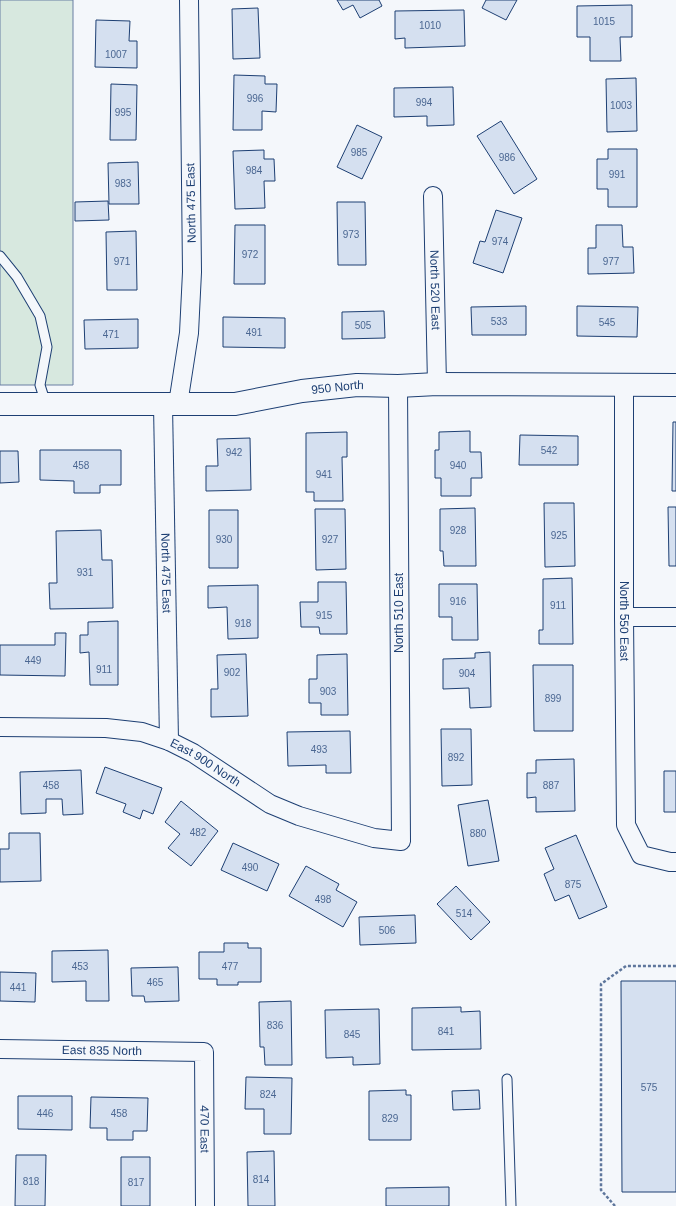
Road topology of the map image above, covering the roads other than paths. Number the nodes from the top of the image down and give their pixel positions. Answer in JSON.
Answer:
{"nodes":[{"id":1,"x":189,"y":0,"type":"edge"},
{"id":2,"x":433,"y":196,"type":"dead end"},
{"id":3,"x":0,"y":256,"type":"edge"},
{"id":4,"x":437,"y":384,"type":"junction"},
{"id":5,"x":624,"y":385,"type":"junction"},
{"id":6,"x":676,"y":385,"type":"edge"},
{"id":7,"x":398,"y":386,"type":"junction"},
{"id":8,"x":0,"y":404,"type":"edge"},
{"id":9,"x":46,"y":404,"type":"junction"},
{"id":10,"x":170,"y":405,"type":"junction"},
{"id":11,"x":624,"y":617,"type":"junction"},
{"id":12,"x":676,"y":617,"type":"edge"},
{"id":13,"x":0,"y":727,"type":"edge"},
{"id":14,"x":169,"y":741,"type":"junction"},
{"id":15,"x":401,"y":841,"type":"joint"},
{"id":16,"x":676,"y":862,"type":"edge"},
{"id":17,"x":0,"y":1049,"type":"edge"},
{"id":18,"x":204,"y":1052,"type":"joint"},
{"id":19,"x":507,"y":1079,"type":"dead end"},
{"id":20,"x":205,"y":1206,"type":"edge"},
{"id":21,"x":511,"y":1206,"type":"edge"}],
"edges":[{"from":1,"to":10,"type":"street","name":"North 475 East"},
{"from":2,"to":4,"type":"street","name":"North 520 East"},
{"from":3,"to":9,"type":"lane"},
{"from":4,"to":5,"type":"street","name":"950 North"},
{"from":4,"to":7,"type":"street","name":"950 North"},
{"from":5,"to":6,"type":"street","name":"950 North"},
{"from":5,"to":11,"type":"street","name":"North 550 East"},
{"from":7,"to":10,"type":"street","name":"950 North"},
{"from":7,"to":15,"type":"street","name":"North 510 East"},
{"from":8,"to":9,"type":"street","name":"950 North"},
{"from":9,"to":10,"type":"street","name":"950 North"},
{"from":10,"to":14,"type":"street","name":"North 475 East"},
{"from":11,"to":12,"type":"street"},
{"from":11,"to":16,"type":"street","name":"North 550 East"},
{"from":13,"to":14,"type":"street","name":"East 900 North"},
{"from":14,"to":15,"type":"street","name":"East 900 North"},
{"from":17,"to":18,"type":"street","name":"East 835 North"},
{"from":18,"to":20,"type":"street","name":"470 East"},
{"from":19,"to":21,"type":"lane"}]}
